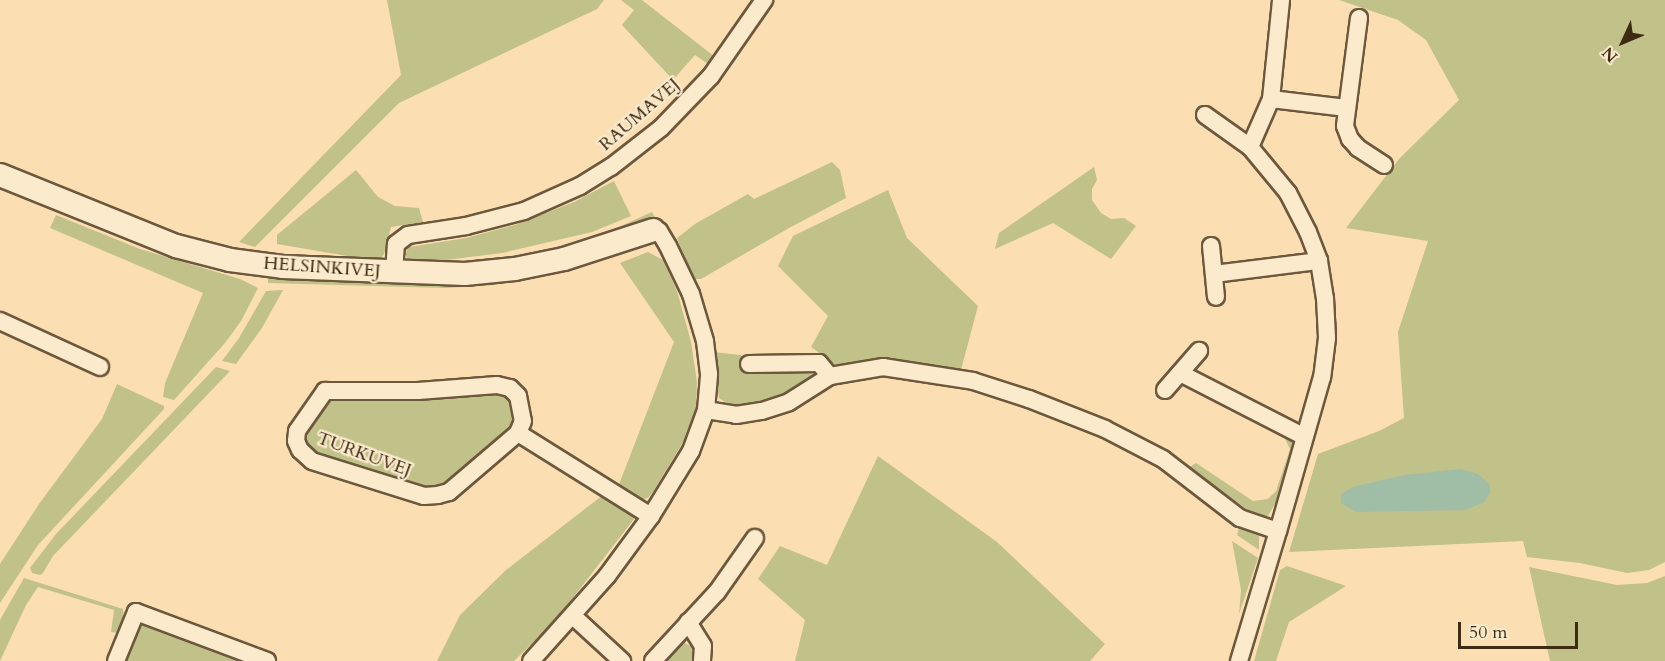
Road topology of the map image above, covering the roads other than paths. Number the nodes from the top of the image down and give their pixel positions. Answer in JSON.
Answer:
{"nodes":[{"id":1,"x":764,"y":0,"type":"edge"},
{"id":2,"x":1281,"y":0,"type":"edge"},
{"id":3,"x":1359,"y":18,"type":"dead end"},
{"id":4,"x":1271,"y":99,"type":"junction"},
{"id":5,"x":1346,"y":108,"type":"junction"},
{"id":6,"x":1205,"y":115,"type":"dead end"},
{"id":7,"x":1251,"y":147,"type":"junction"},
{"id":8,"x":1384,"y":165,"type":"dead end"},
{"id":9,"x":0,"y":175,"type":"edge"},
{"id":10,"x":653,"y":230,"type":"joint"},
{"id":11,"x":1211,"y":246,"type":"dead end"},
{"id":12,"x":1319,"y":261,"type":"junction"},
{"id":13,"x":394,"y":272,"type":"junction"},
{"id":14,"x":1214,"y":274,"type":"junction"},
{"id":15,"x":1216,"y":297,"type":"dead end"},
{"id":16,"x":0,"y":321,"type":"edge"},
{"id":17,"x":1199,"y":351,"type":"dead end"},
{"id":18,"x":749,"y":364,"type":"dead end"},
{"id":19,"x":100,"y":367,"type":"dead end"},
{"id":20,"x":1180,"y":373,"type":"junction"},
{"id":21,"x":831,"y":376,"type":"junction"},
{"id":22,"x":1165,"y":390,"type":"dead end"},
{"id":23,"x":706,"y":410,"type":"junction"},
{"id":24,"x":518,"y":433,"type":"junction"},
{"id":25,"x":1305,"y":437,"type":"junction"},
{"id":26,"x":651,"y":516,"type":"junction"},
{"id":27,"x":1278,"y":531,"type":"junction"},
{"id":28,"x":755,"y":538,"type":"dead end"},
{"id":29,"x":573,"y":616,"type":"junction"},
{"id":30,"x":688,"y":622,"type":"junction"},
{"id":31,"x":116,"y":661,"type":"edge"},
{"id":32,"x":267,"y":661,"type":"edge"},
{"id":33,"x":531,"y":661,"type":"edge"},
{"id":34,"x":622,"y":661,"type":"edge"},
{"id":35,"x":653,"y":661,"type":"edge"},
{"id":36,"x":702,"y":661,"type":"edge"},
{"id":37,"x":1239,"y":661,"type":"edge"}],
"edges":[{"from":1,"to":13,"type":"street","name":"RAUMAVEJ"},
{"from":2,"to":4,"type":"street"},
{"from":3,"to":5,"type":"street"},
{"from":4,"to":5,"type":"street"},
{"from":4,"to":7,"type":"street"},
{"from":5,"to":8,"type":"street"},
{"from":6,"to":7,"type":"street"},
{"from":7,"to":12,"type":"street"},
{"from":9,"to":13,"type":"street","name":"HELSINKIVEJ"},
{"from":10,"to":13,"type":"street","name":"HELSINKIVEJ"},
{"from":10,"to":23,"type":"street"},
{"from":11,"to":14,"type":"street"},
{"from":12,"to":14,"type":"street"},
{"from":12,"to":25,"type":"street"},
{"from":14,"to":15,"type":"street"},
{"from":16,"to":19,"type":"street"},
{"from":17,"to":20,"type":"street"},
{"from":18,"to":21,"type":"street"},
{"from":20,"to":22,"type":"street"},
{"from":20,"to":25,"type":"street"},
{"from":21,"to":23,"type":"street"},
{"from":21,"to":27,"type":"street"},
{"from":23,"to":26,"type":"street"},
{"from":24,"to":24,"type":"street","name":"TURKUVEJ"},
{"from":24,"to":26,"type":"street"},
{"from":25,"to":27,"type":"street"},
{"from":26,"to":29,"type":"street"},
{"from":27,"to":37,"type":"street"},
{"from":28,"to":30,"type":"street"},
{"from":29,"to":33,"type":"street"},
{"from":29,"to":34,"type":"street"},
{"from":30,"to":35,"type":"street"},
{"from":30,"to":36,"type":"street"},
{"from":31,"to":32,"type":"street"}]}
